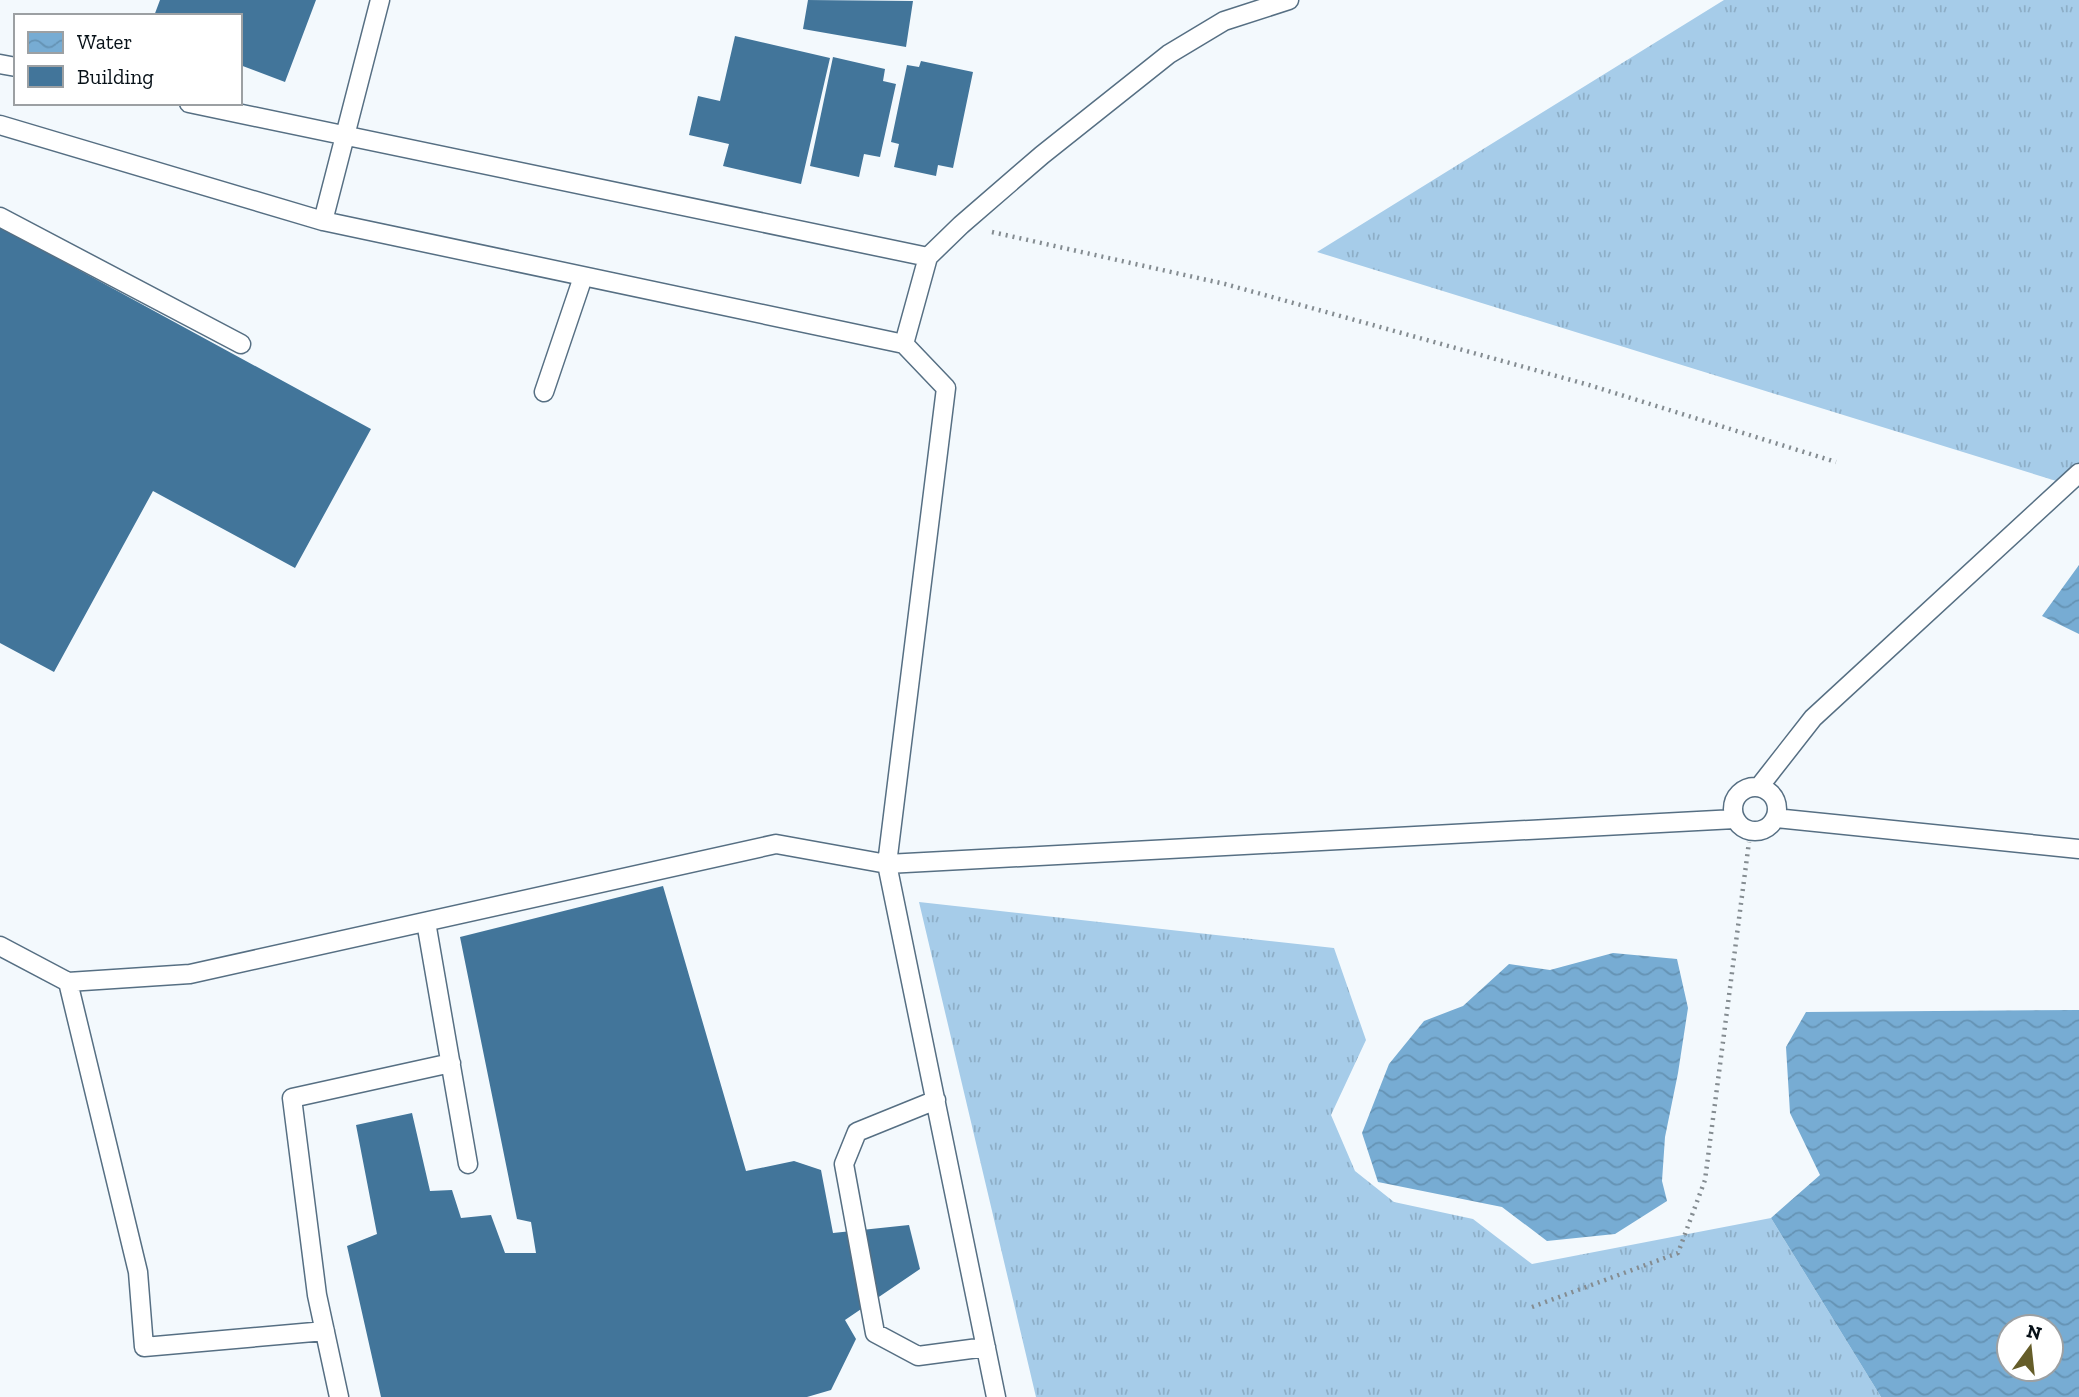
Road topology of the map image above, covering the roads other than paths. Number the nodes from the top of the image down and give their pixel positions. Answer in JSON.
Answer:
{"nodes":[{"id":1,"x":380,"y":0,"type":"edge"},
{"id":2,"x":1289,"y":0,"type":"edge"},
{"id":3,"x":199,"y":105,"type":"edge"},
{"id":4,"x":0,"y":125,"type":"edge"},
{"id":5,"x":344,"y":135,"type":"junction"},
{"id":6,"x":0,"y":218,"type":"edge"},
{"id":7,"x":323,"y":221,"type":"junction"},
{"id":8,"x":928,"y":257,"type":"junction"},
{"id":9,"x":583,"y":276,"type":"junction"},
{"id":10,"x":241,"y":344,"type":"dead end"},
{"id":11,"x":904,"y":344,"type":"junction"},
{"id":12,"x":544,"y":392,"type":"dead end"},
{"id":13,"x":2079,"y":473,"type":"edge"},
{"id":14,"x":1759,"y":787,"type":"junction"},
{"id":15,"x":1735,"y":818,"type":"junction"},
{"id":16,"x":1775,"y":818,"type":"junction"},
{"id":17,"x":2079,"y":849,"type":"edge"},
{"id":18,"x":887,"y":864,"type":"junction"},
{"id":19,"x":426,"y":922,"type":"junction"},
{"id":20,"x":0,"y":946,"type":"edge"},
{"id":21,"x":68,"y":982,"type":"junction"},
{"id":22,"x":451,"y":1063,"type":"junction"},
{"id":23,"x":936,"y":1100,"type":"junction"},
{"id":24,"x":468,"y":1164,"type":"dead end"},
{"id":25,"x":325,"y":1331,"type":"junction"},
{"id":26,"x":986,"y":1347,"type":"junction"},
{"id":27,"x":339,"y":1397,"type":"edge"},
{"id":28,"x":996,"y":1397,"type":"edge"}],
"edges":[{"from":1,"to":5,"type":"lane"},
{"from":2,"to":8,"type":"lane"},
{"from":3,"to":5,"type":"lane"},
{"from":4,"to":7,"type":"lane"},
{"from":5,"to":7,"type":"lane"},
{"from":5,"to":8,"type":"lane"},
{"from":6,"to":10,"type":"lane"},
{"from":7,"to":9,"type":"lane"},
{"from":8,"to":11,"type":"lane"},
{"from":9,"to":11,"type":"lane"},
{"from":9,"to":12,"type":"lane"},
{"from":11,"to":18,"type":"lane"},
{"from":13,"to":14,"type":"lane"},
{"from":14,"to":15,"type":"lane"},
{"from":14,"to":16,"type":"lane"},
{"from":15,"to":16,"type":"lane"},
{"from":15,"to":18,"type":"lane"},
{"from":16,"to":17,"type":"lane"},
{"from":18,"to":19,"type":"lane"},
{"from":18,"to":23,"type":"lane"},
{"from":19,"to":21,"type":"lane"},
{"from":19,"to":22,"type":"lane"},
{"from":20,"to":21,"type":"lane"},
{"from":21,"to":25,"type":"lane"},
{"from":22,"to":24,"type":"lane"},
{"from":22,"to":25,"type":"lane"},
{"from":23,"to":26,"type":"lane"},
{"from":23,"to":26,"type":"lane"},
{"from":25,"to":27,"type":"lane"},
{"from":26,"to":28,"type":"lane"}]}
